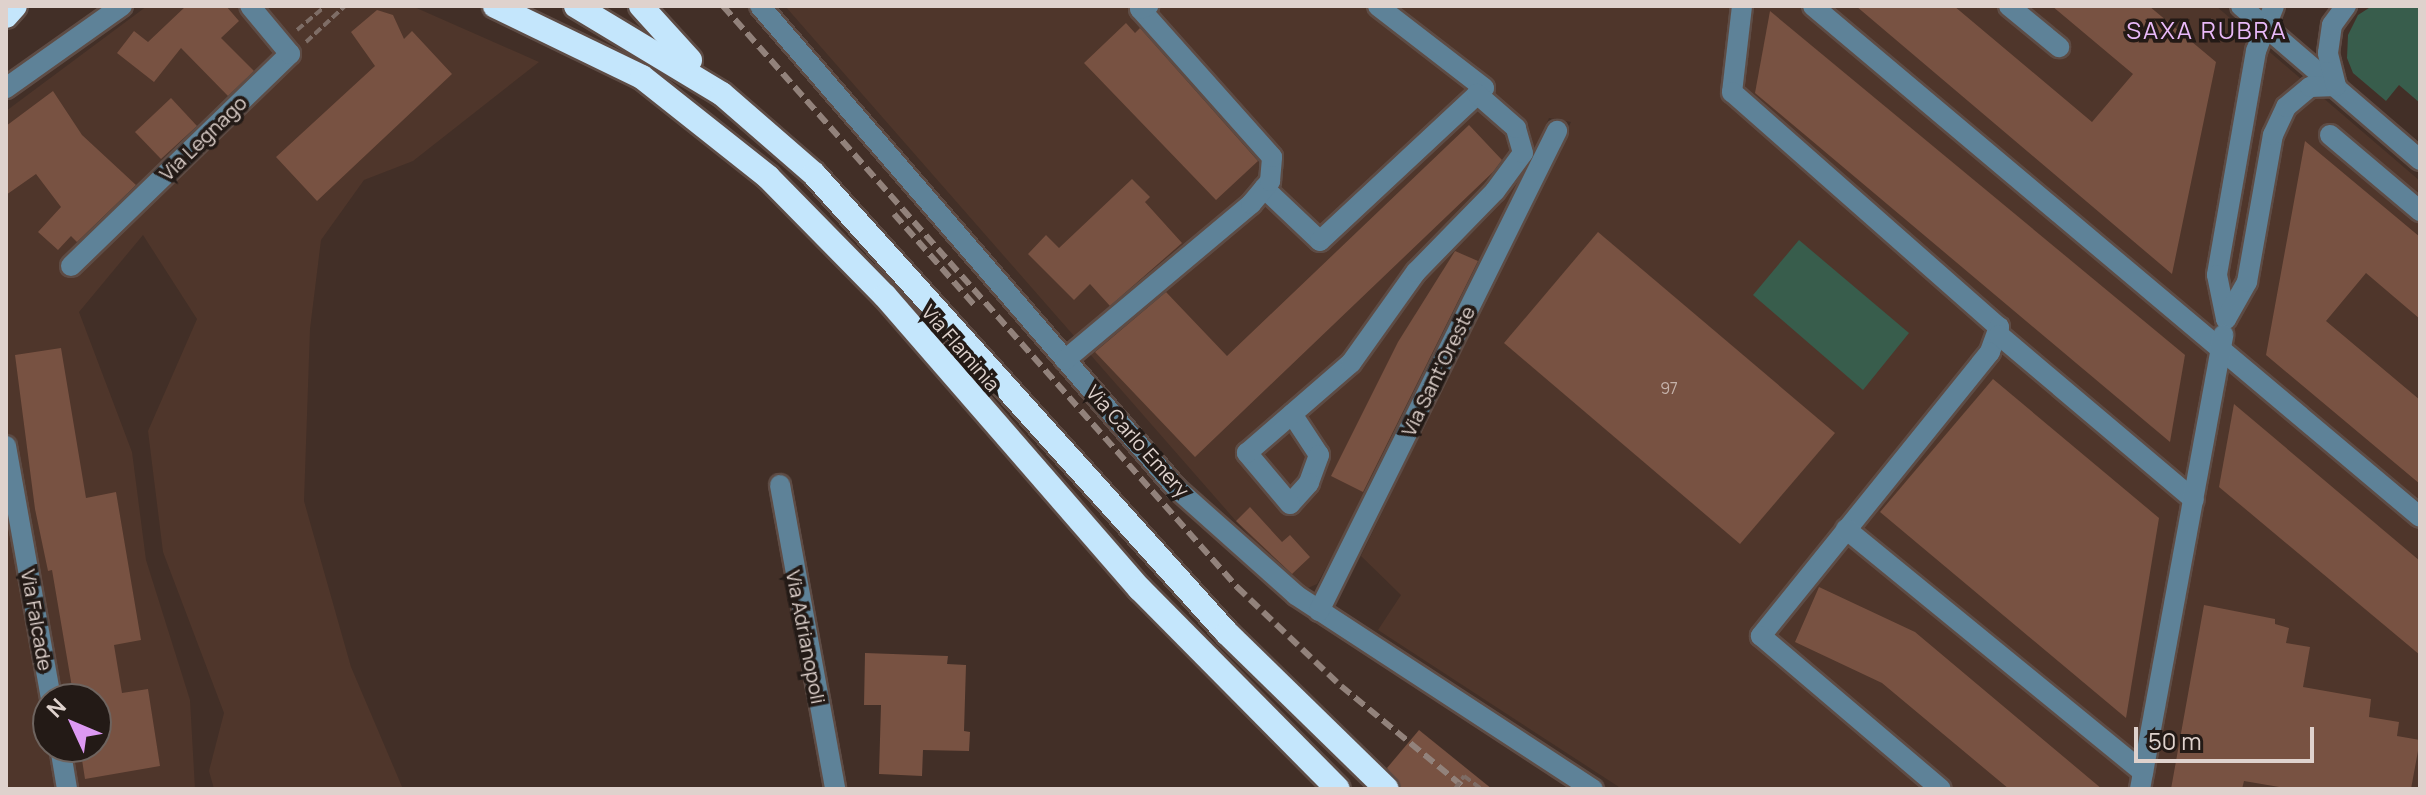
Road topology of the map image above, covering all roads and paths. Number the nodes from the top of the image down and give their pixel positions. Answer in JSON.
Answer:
{"nodes":[{"id":1,"x":15,"y":6,"type":"edge"},
{"id":2,"x":122,"y":6,"type":"edge"},
{"id":3,"x":250,"y":6,"type":"edge"},
{"id":4,"x":326,"y":6,"type":"edge"},
{"id":5,"x":345,"y":6,"type":"edge"},
{"id":6,"x":495,"y":6,"type":"edge"},
{"id":7,"x":576,"y":6,"type":"edge"},
{"id":8,"x":641,"y":6,"type":"edge"},
{"id":9,"x":760,"y":6,"type":"edge"},
{"id":10,"x":1148,"y":6,"type":"edge"},
{"id":11,"x":1378,"y":6,"type":"edge"},
{"id":12,"x":1742,"y":6,"type":"edge"},
{"id":13,"x":1813,"y":6,"type":"edge"},
{"id":14,"x":2009,"y":6,"type":"edge"},
{"id":15,"x":2241,"y":6,"type":"edge"},
{"id":16,"x":2274,"y":6,"type":"edge"},
{"id":17,"x":2346,"y":6,"type":"edge"},
{"id":18,"x":6,"y":16,"type":"edge"},
{"id":19,"x":289,"y":22,"type":"dead end"},
{"id":20,"x":2265,"y":26,"type":"junction"},
{"id":21,"x":301,"y":46,"type":"dead end"},
{"id":22,"x":2059,"y":47,"type":"dead end"},
{"id":23,"x":2336,"y":86,"type":"junction"},
{"id":24,"x":6,"y":88,"type":"edge"},
{"id":25,"x":722,"y":94,"type":"junction"},
{"id":26,"x":1477,"y":94,"type":"junction"},
{"id":27,"x":1557,"y":131,"type":"dead end"},
{"id":28,"x":2330,"y":135,"type":"dead end"},
{"id":29,"x":2420,"y":160,"type":"edge"},
{"id":30,"x":1264,"y":188,"type":"junction"},
{"id":31,"x":2420,"y":211,"type":"edge"},
{"id":32,"x":71,"y":266,"type":"dead end"},
{"id":33,"x":2226,"y":319,"type":"junction"},
{"id":34,"x":1999,"y":335,"type":"junction"},
{"id":35,"x":2221,"y":346,"type":"junction"},
{"id":36,"x":1065,"y":360,"type":"junction"},
{"id":37,"x":1292,"y":414,"type":"dead end"},
{"id":38,"x":6,"y":446,"type":"edge"},
{"id":39,"x":780,"y":485,"type":"dead end"},
{"id":40,"x":2194,"y":500,"type":"junction"},
{"id":41,"x":2420,"y":517,"type":"edge"},
{"id":42,"x":1846,"y":529,"type":"junction"},
{"id":43,"x":1319,"y":611,"type":"junction"},
{"id":44,"x":48,"y":683,"type":"edge"},
{"id":45,"x":63,"y":763,"type":"edge"},
{"id":46,"x":2141,"y":780,"type":"edge"},
{"id":47,"x":67,"y":789,"type":"edge"},
{"id":48,"x":835,"y":789,"type":"edge"},
{"id":49,"x":1338,"y":789,"type":"edge"},
{"id":50,"x":1387,"y":789,"type":"edge"},
{"id":51,"x":1455,"y":789,"type":"edge"},
{"id":52,"x":1481,"y":789,"type":"edge"},
{"id":53,"x":1593,"y":789,"type":"edge"},
{"id":54,"x":1941,"y":789,"type":"edge"}],
"edges":[{"from":1,"to":18,"type":"highway"},
{"from":2,"to":24,"type":"street"},
{"from":3,"to":32,"type":"street","name":"Via Legnago"},
{"from":4,"to":19,"type":"path"},
{"from":5,"to":21,"type":"path"},
{"from":6,"to":49,"type":"highway","name":"Via Flaminia"},
{"from":7,"to":25,"type":"highway","name":"Via Flaminia"},
{"from":8,"to":25,"type":"highway"},
{"from":9,"to":36,"type":"street","name":"Via Carlo Emery"},
{"from":10,"to":30,"type":"street"},
{"from":11,"to":26,"type":"street"},
{"from":12,"to":34,"type":"street"},
{"from":13,"to":35,"type":"street"},
{"from":14,"to":22,"type":"street"},
{"from":15,"to":20,"type":"street"},
{"from":16,"to":20,"type":"street"},
{"from":17,"to":23,"type":"street"},
{"from":20,"to":23,"type":"street"},
{"from":20,"to":33,"type":"street"},
{"from":23,"to":29,"type":"street"},
{"from":23,"to":33,"type":"street"},
{"from":25,"to":50,"type":"highway","name":"Via Flaminia"},
{"from":26,"to":30,"type":"street"},
{"from":26,"to":37,"type":"street"},
{"from":27,"to":43,"type":"street","name":"Via Sant'Oreste"},
{"from":28,"to":31,"type":"street"},
{"from":30,"to":36,"type":"street"},
{"from":33,"to":35,"type":"street"},
{"from":34,"to":40,"type":"street"},
{"from":34,"to":42,"type":"street"},
{"from":35,"to":40,"type":"street"},
{"from":35,"to":41,"type":"street"},
{"from":36,"to":43,"type":"street","name":"Via Carlo Emery"},
{"from":38,"to":44,"type":"street","name":"Via Falcade"},
{"from":39,"to":48,"type":"street","name":"Via Adrianopoli"},
{"from":40,"to":46,"type":"street"},
{"from":42,"to":46,"type":"street"},
{"from":42,"to":54,"type":"street"},
{"from":43,"to":53,"type":"street","name":"Via Carlo Emery"},
{"from":45,"to":47,"type":"street"},
{"from":51,"to":52,"type":"path","bridge":true}]}
